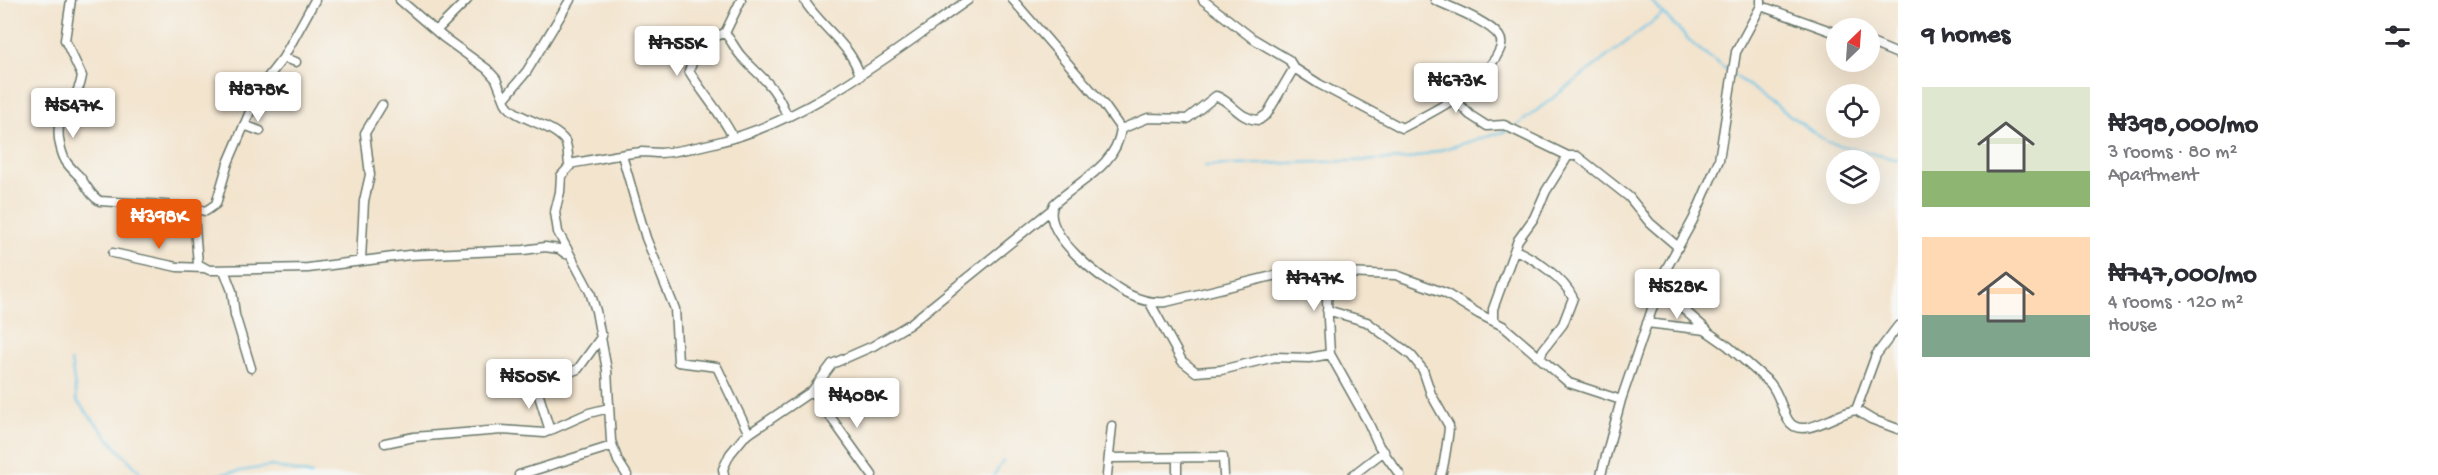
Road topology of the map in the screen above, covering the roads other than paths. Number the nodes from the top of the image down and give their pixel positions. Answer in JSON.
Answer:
{"nodes":[{"id":1,"x":71,"y":0,"type":"edge"},
{"id":2,"x":315,"y":0,"type":"edge"},
{"id":3,"x":400,"y":0,"type":"edge"},
{"id":4,"x":467,"y":0,"type":"edge"},
{"id":5,"x":570,"y":0,"type":"edge"},
{"id":6,"x":741,"y":0,"type":"edge"},
{"id":7,"x":804,"y":0,"type":"edge"},
{"id":8,"x":968,"y":0,"type":"edge"},
{"id":9,"x":1014,"y":0,"type":"edge"},
{"id":10,"x":1203,"y":0,"type":"edge"},
{"id":11,"x":1435,"y":0,"type":"edge"},
{"id":12,"x":1761,"y":3,"type":"edge"},
{"id":13,"x":1826,"y":29,"type":"edge"},
{"id":14,"x":436,"y":31,"type":"junction"},
{"id":15,"x":725,"y":33,"type":"junction"},
{"id":16,"x":1880,"y":47,"type":"edge"},
{"id":17,"x":1898,"y":54,"type":"edge"},
{"id":18,"x":283,"y":58,"type":"junction"},
{"id":19,"x":296,"y":63,"type":"dead end"},
{"id":20,"x":1294,"y":68,"type":"junction"},
{"id":21,"x":860,"y":76,"type":"junction"},
{"id":22,"x":504,"y":99,"type":"junction"},
{"id":23,"x":1455,"y":100,"type":"junction"},
{"id":24,"x":382,"y":105,"type":"dead end"},
{"id":25,"x":787,"y":116,"type":"junction"},
{"id":26,"x":244,"y":125,"type":"junction"},
{"id":27,"x":1121,"y":129,"type":"junction"},
{"id":28,"x":260,"y":131,"type":"dead end"},
{"id":29,"x":733,"y":137,"type":"junction"},
{"id":30,"x":622,"y":154,"type":"junction"},
{"id":31,"x":1568,"y":156,"type":"junction"},
{"id":32,"x":570,"y":164,"type":"junction"},
{"id":33,"x":189,"y":209,"type":"junction"},
{"id":34,"x":1051,"y":210,"type":"junction"},
{"id":35,"x":1677,"y":246,"type":"junction"},
{"id":36,"x":1515,"y":250,"type":"junction"},
{"id":37,"x":112,"y":253,"type":"dead end"},
{"id":38,"x":572,"y":258,"type":"junction"},
{"id":39,"x":361,"y":260,"type":"junction"},
{"id":40,"x":204,"y":268,"type":"junction"},
{"id":41,"x":224,"y":270,"type":"junction"},
{"id":42,"x":1333,"y":272,"type":"junction"},
{"id":43,"x":1658,"y":291,"type":"junction"},
{"id":44,"x":1150,"y":303,"type":"junction"},
{"id":45,"x":1327,"y":310,"type":"junction"},
{"id":46,"x":1493,"y":320,"type":"junction"},
{"id":47,"x":1647,"y":323,"type":"junction"},
{"id":48,"x":1898,"y":326,"type":"edge"},
{"id":49,"x":1710,"y":333,"type":"junction"},
{"id":50,"x":602,"y":336,"type":"junction"},
{"id":51,"x":1330,"y":354,"type":"junction"},
{"id":52,"x":1540,"y":358,"type":"junction"},
{"id":53,"x":251,"y":368,"type":"dead end"},
{"id":54,"x":812,"y":391,"type":"junction"},
{"id":55,"x":1621,"y":400,"type":"junction"},
{"id":56,"x":609,"y":408,"type":"junction"},
{"id":57,"x":1856,"y":410,"type":"junction"},
{"id":58,"x":1112,"y":426,"type":"dead end"},
{"id":59,"x":1898,"y":429,"type":"edge"},
{"id":60,"x":550,"y":431,"type":"junction"},
{"id":61,"x":749,"y":434,"type":"junction"},
{"id":62,"x":385,"y":443,"type":"dead end"},
{"id":63,"x":612,"y":446,"type":"junction"},
{"id":64,"x":1383,"y":451,"type":"junction"},
{"id":65,"x":1110,"y":458,"type":"junction"},
{"id":66,"x":1177,"y":458,"type":"junction"},
{"id":67,"x":519,"y":475,"type":"edge"},
{"id":68,"x":627,"y":475,"type":"edge"},
{"id":69,"x":724,"y":475,"type":"edge"},
{"id":70,"x":872,"y":475,"type":"edge"},
{"id":71,"x":1107,"y":475,"type":"edge"},
{"id":72,"x":1177,"y":475,"type":"edge"},
{"id":73,"x":1224,"y":475,"type":"edge"},
{"id":74,"x":1353,"y":475,"type":"edge"},
{"id":75,"x":1400,"y":475,"type":"edge"},
{"id":76,"x":1442,"y":475,"type":"edge"},
{"id":77,"x":1601,"y":475,"type":"edge"}],
"edges":[{"from":1,"to":33,"type":"street"},
{"from":2,"to":18,"type":"street"},
{"from":3,"to":14,"type":"street"},
{"from":4,"to":14,"type":"street"},
{"from":5,"to":22,"type":"street"},
{"from":6,"to":15,"type":"street"},
{"from":7,"to":21,"type":"street"},
{"from":8,"to":21,"type":"street"},
{"from":9,"to":27,"type":"street"},
{"from":10,"to":20,"type":"street"},
{"from":11,"to":23,"type":"street"},
{"from":12,"to":13,"type":"street"},
{"from":12,"to":35,"type":"street"},
{"from":14,"to":22,"type":"street"},
{"from":15,"to":25,"type":"street"},
{"from":15,"to":29,"type":"street"},
{"from":16,"to":17,"type":"street"},
{"from":18,"to":19,"type":"street"},
{"from":18,"to":26,"type":"street"},
{"from":20,"to":23,"type":"street"},
{"from":20,"to":27,"type":"street"},
{"from":21,"to":25,"type":"street"},
{"from":22,"to":32,"type":"street"},
{"from":23,"to":31,"type":"street"},
{"from":24,"to":39,"type":"street"},
{"from":25,"to":29,"type":"street"},
{"from":26,"to":28,"type":"street"},
{"from":26,"to":33,"type":"street"},
{"from":27,"to":34,"type":"street"},
{"from":29,"to":30,"type":"street"},
{"from":30,"to":32,"type":"street"},
{"from":30,"to":61,"type":"street"},
{"from":31,"to":35,"type":"street"},
{"from":31,"to":36,"type":"street"},
{"from":32,"to":38,"type":"street"},
{"from":33,"to":40,"type":"street"},
{"from":34,"to":44,"type":"street"},
{"from":34,"to":54,"type":"street"},
{"from":35,"to":43,"type":"street"},
{"from":36,"to":46,"type":"street"},
{"from":36,"to":52,"type":"street"},
{"from":37,"to":40,"type":"street"},
{"from":38,"to":39,"type":"street"},
{"from":38,"to":50,"type":"street"},
{"from":39,"to":41,"type":"street"},
{"from":40,"to":41,"type":"street"},
{"from":41,"to":53,"type":"street"},
{"from":42,"to":44,"type":"street"},
{"from":42,"to":45,"type":"street"},
{"from":42,"to":46,"type":"street"},
{"from":43,"to":47,"type":"street"},
{"from":43,"to":49,"type":"street"},
{"from":44,"to":51,"type":"street"},
{"from":45,"to":51,"type":"street"},
{"from":45,"to":76,"type":"street"},
{"from":46,"to":52,"type":"street"},
{"from":47,"to":49,"type":"street"},
{"from":47,"to":55,"type":"street"},
{"from":48,"to":57,"type":"street"},
{"from":49,"to":57,"type":"street"},
{"from":50,"to":56,"type":"street"},
{"from":50,"to":60,"type":"street"},
{"from":51,"to":64,"type":"street"},
{"from":52,"to":55,"type":"street"},
{"from":54,"to":61,"type":"street"},
{"from":54,"to":70,"type":"street"},
{"from":55,"to":77,"type":"street"},
{"from":56,"to":60,"type":"street"},
{"from":56,"to":63,"type":"street"},
{"from":57,"to":59,"type":"street"},
{"from":58,"to":65,"type":"street"},
{"from":60,"to":62,"type":"street"},
{"from":61,"to":69,"type":"street"},
{"from":63,"to":67,"type":"street"},
{"from":63,"to":68,"type":"street"},
{"from":64,"to":74,"type":"street"},
{"from":64,"to":75,"type":"street"},
{"from":65,"to":66,"type":"street"},
{"from":65,"to":71,"type":"street"},
{"from":66,"to":72,"type":"street"},
{"from":66,"to":73,"type":"street"}]}
